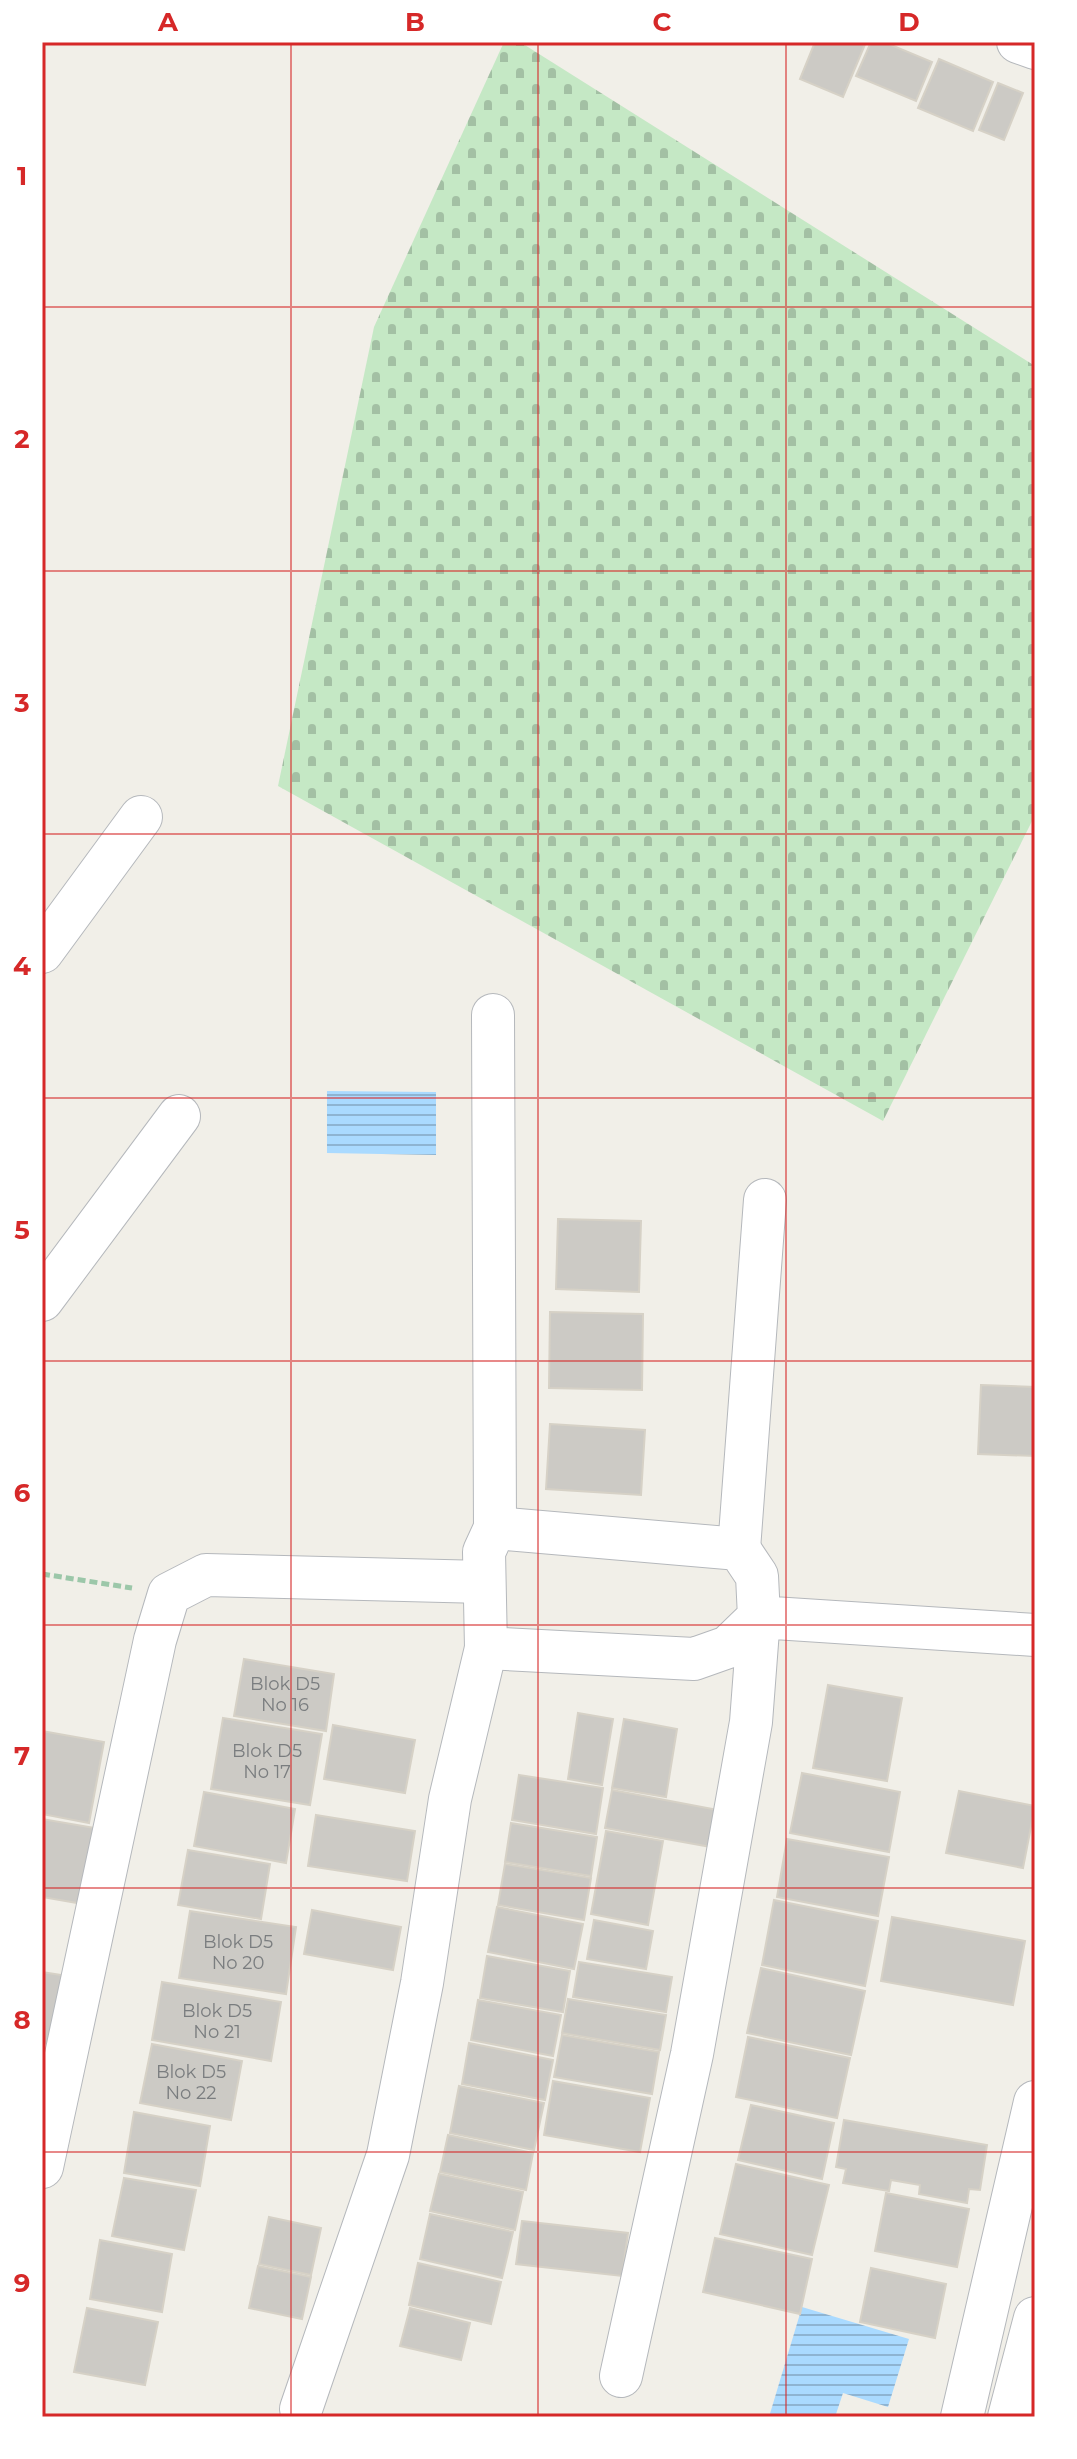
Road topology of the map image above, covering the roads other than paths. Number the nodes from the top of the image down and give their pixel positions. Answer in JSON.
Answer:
{"nodes":[{"id":1,"x":1018,"y":42,"type":"edge"},
{"id":2,"x":1035,"y":48,"type":"edge"},
{"id":3,"x":141,"y":817,"type":"dead end"},
{"id":4,"x":42,"y":952,"type":"edge"},
{"id":5,"x":493,"y":1015,"type":"dead end"},
{"id":6,"x":179,"y":1116,"type":"dead end"},
{"id":7,"x":765,"y":1200,"type":"dead end"},
{"id":8,"x":42,"y":1300,"type":"edge"},
{"id":9,"x":495,"y":1528,"type":"junction"},
{"id":10,"x":739,"y":1549,"type":"junction"},
{"id":11,"x":484,"y":1582,"type":"junction"},
{"id":12,"x":759,"y":1617,"type":"junction"},
{"id":13,"x":1035,"y":1635,"type":"edge"},
{"id":14,"x":486,"y":1648,"type":"junction"},
{"id":15,"x":1035,"y":2102,"type":"edge"},
{"id":16,"x":42,"y":2167,"type":"edge"},
{"id":17,"x":1018,"y":2258,"type":"edge"},
{"id":18,"x":1035,"y":2318,"type":"edge"},
{"id":19,"x":621,"y":2376,"type":"dead end"},
{"id":20,"x":301,"y":2409,"type":"dead end"},
{"id":21,"x":962,"y":2417,"type":"edge"},
{"id":22,"x":1009,"y":2417,"type":"edge"}],
"edges":[{"from":1,"to":2,"type":"street"},
{"from":3,"to":4,"type":"street"},
{"from":5,"to":9,"type":"street"},
{"from":6,"to":8,"type":"street"},
{"from":7,"to":10,"type":"street"},
{"from":9,"to":10,"type":"street"},
{"from":9,"to":11,"type":"street"},
{"from":10,"to":12,"type":"street"},
{"from":11,"to":14,"type":"street"},
{"from":11,"to":16,"type":"street"},
{"from":12,"to":13,"type":"street"},
{"from":12,"to":14,"type":"street"},
{"from":12,"to":19,"type":"street"},
{"from":14,"to":20,"type":"street"},
{"from":15,"to":17,"type":"street"},
{"from":17,"to":21,"type":"street"},
{"from":18,"to":22,"type":"street"}]}
